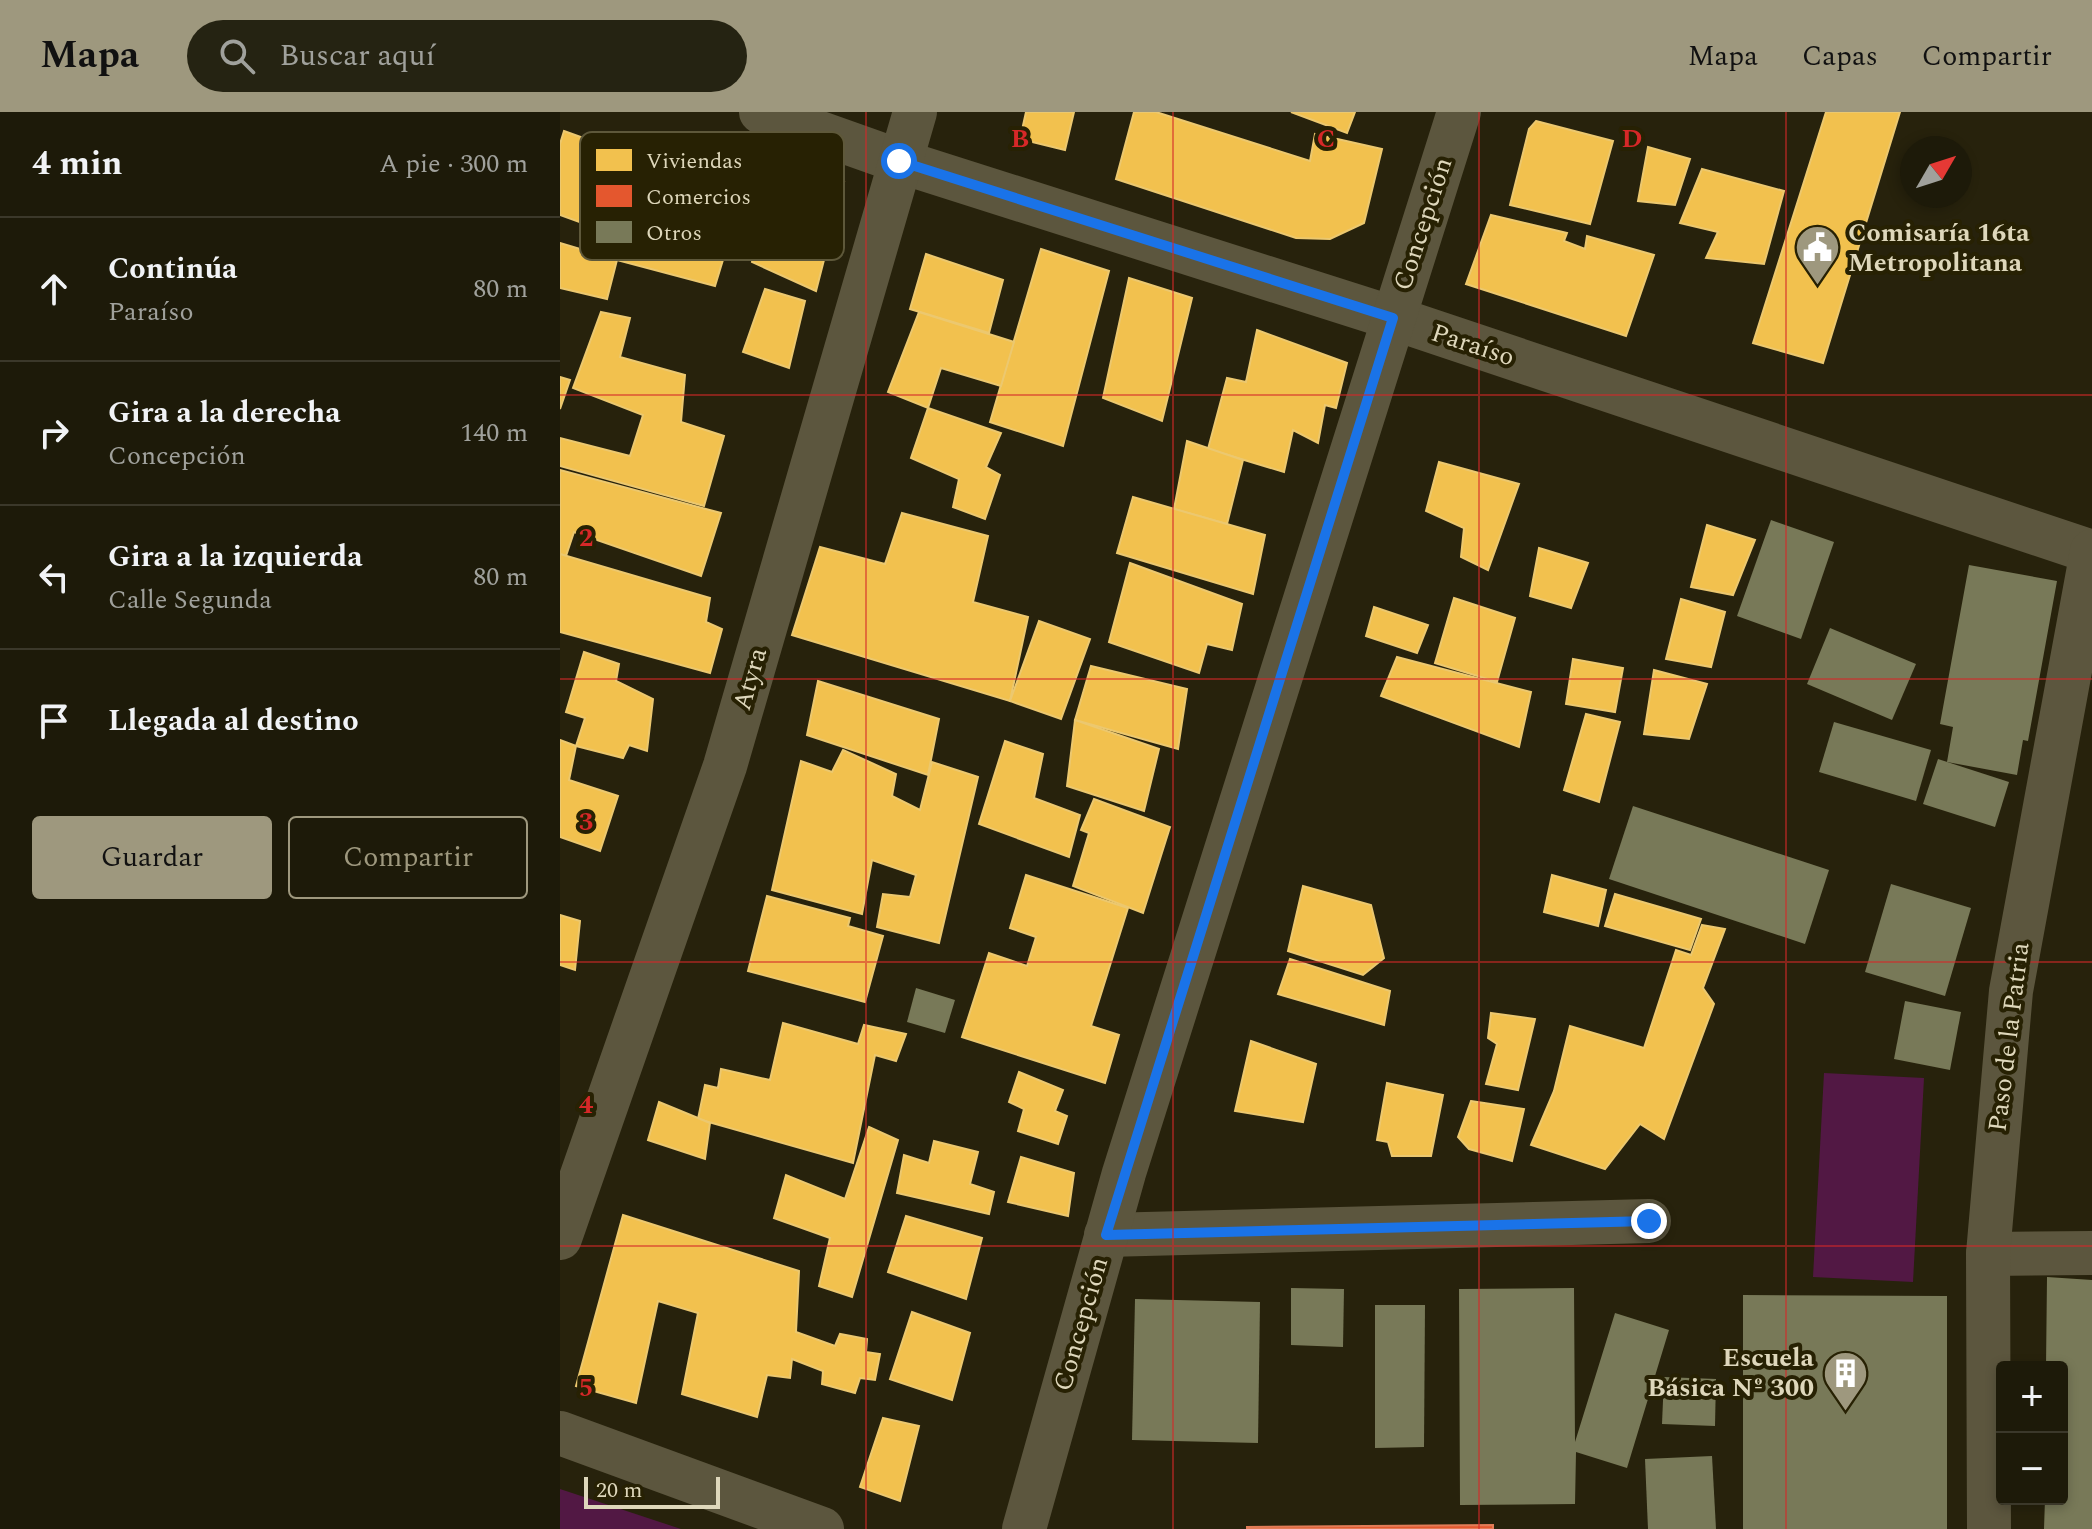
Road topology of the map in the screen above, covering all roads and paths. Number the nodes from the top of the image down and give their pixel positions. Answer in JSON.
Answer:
{"nodes":[{"id":1,"x":761,"y":112,"type":"edge"},
{"id":2,"x":915,"y":112,"type":"edge"},
{"id":3,"x":1459,"y":112,"type":"edge"},
{"id":4,"x":817,"y":132,"type":"edge"},
{"id":5,"x":844,"y":141,"type":"edge"},
{"id":6,"x":899,"y":161,"type":"junction"},
{"id":7,"x":1393,"y":318,"type":"junction"},
{"id":8,"x":2092,"y":551,"type":"edge"},
{"id":9,"x":1649,"y":1221,"type":"dead end"},
{"id":10,"x":1106,"y":1235,"type":"junction"},
{"id":11,"x":560,"y":1238,"type":"edge"},
{"id":12,"x":2092,"y":1253,"type":"edge"},
{"id":13,"x":1988,"y":1254,"type":"junction"},
{"id":14,"x":560,"y":1433,"type":"edge"},
{"id":15,"x":822,"y":1529,"type":"edge"},
{"id":16,"x":1024,"y":1529,"type":"edge"},
{"id":17,"x":1989,"y":1529,"type":"edge"}],
"edges":[{"from":1,"to":4,"type":"street","name":"Paraíso"},
{"from":2,"to":6,"type":"street","name":"Atyra"},
{"from":3,"to":7,"type":"street","name":"Concepción"},
{"from":5,"to":6,"type":"street","name":"Paraíso"},
{"from":6,"to":7,"type":"street","name":"Paraíso"},
{"from":6,"to":11,"type":"street","name":"Atyra"},
{"from":7,"to":8,"type":"street","name":"Paraíso"},
{"from":7,"to":10,"type":"street","name":"Concepción"},
{"from":8,"to":13,"type":"street","name":"Paso de la Patria"},
{"from":9,"to":10,"type":"street"},
{"from":10,"to":16,"type":"street","name":"Concepción"},
{"from":12,"to":13,"type":"street"},
{"from":13,"to":17,"type":"street","name":"Paso de la Patria"},
{"from":14,"to":15,"type":"street"}]}
